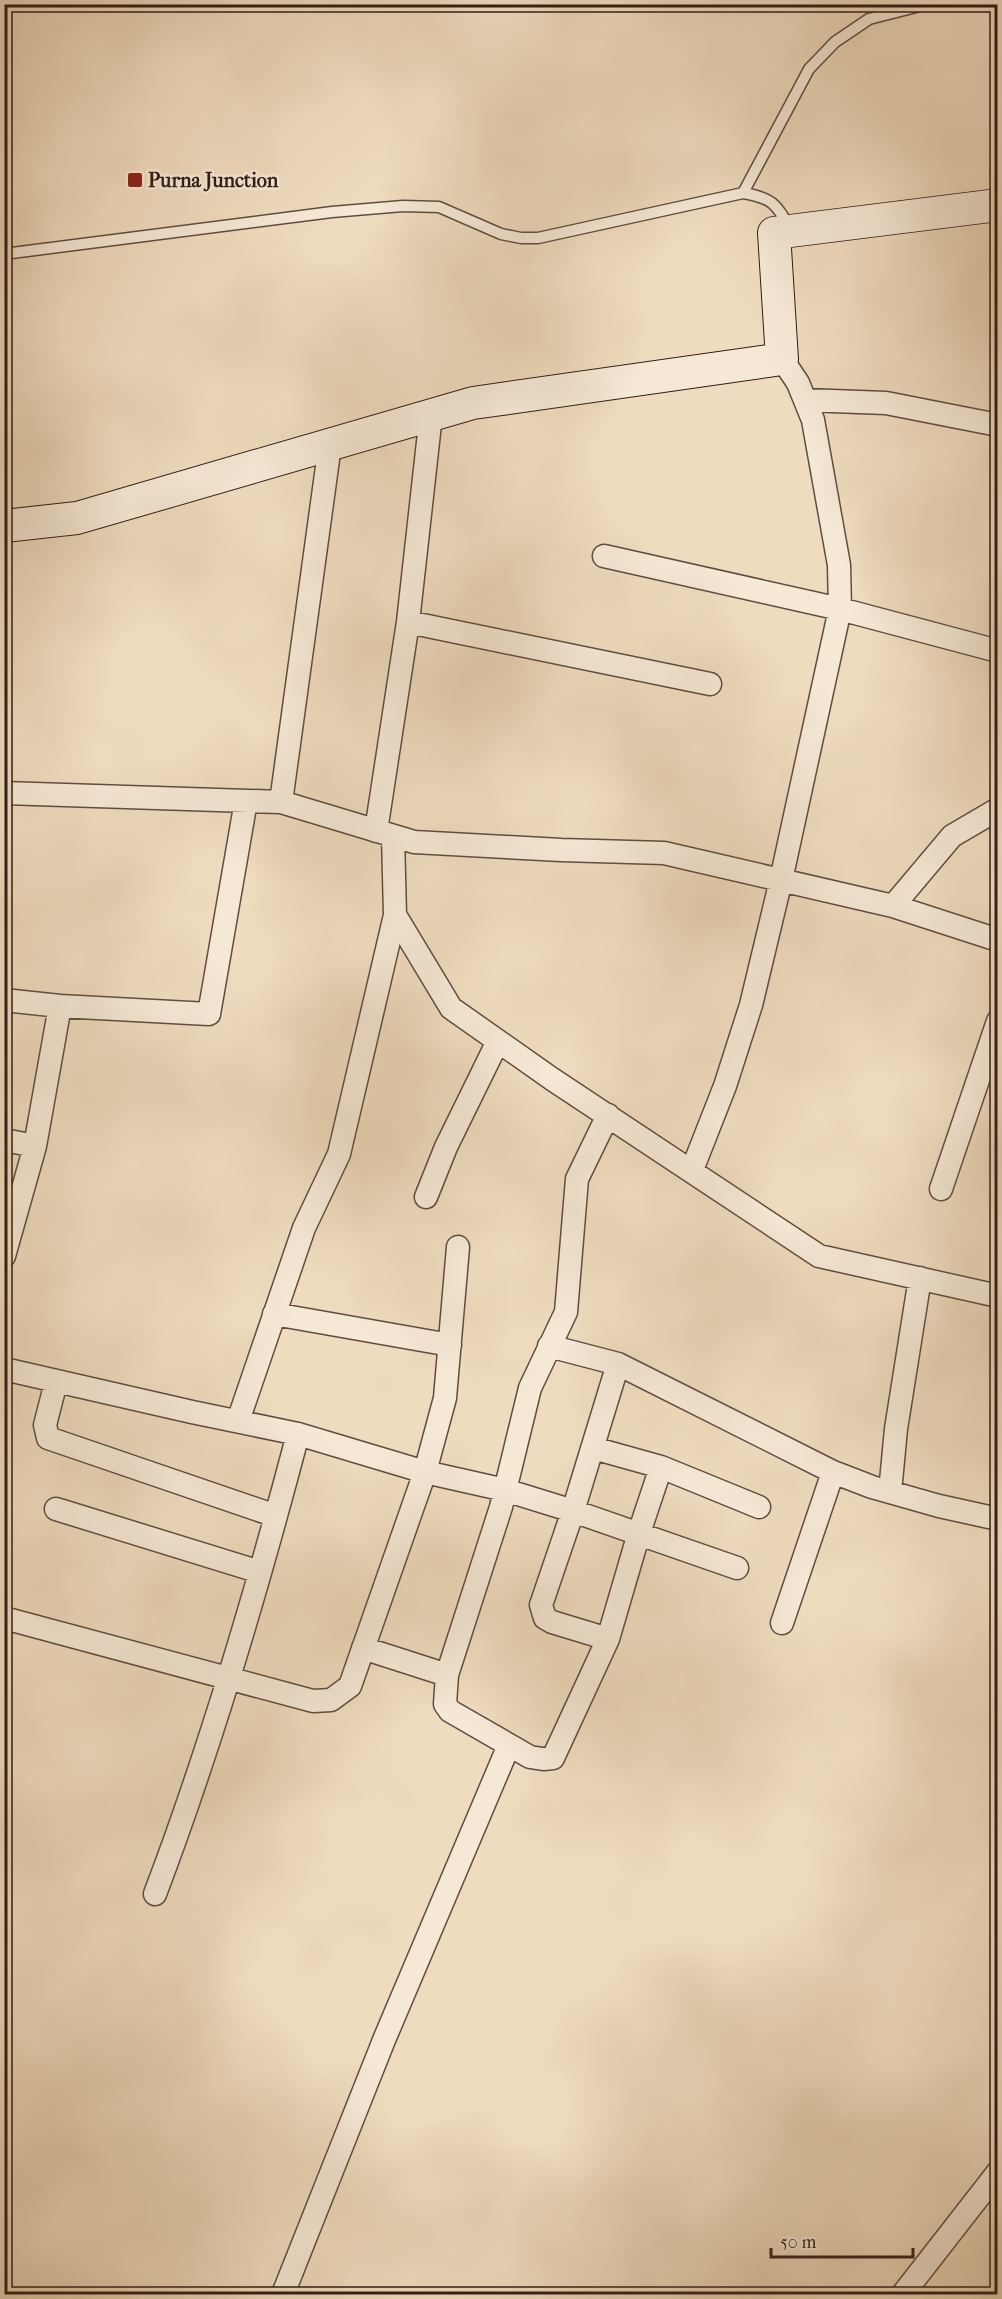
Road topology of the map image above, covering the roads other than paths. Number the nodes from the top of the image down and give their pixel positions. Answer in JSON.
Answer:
{"nodes":[{"id":1,"x":928,"y":4,"type":"edge"},
{"id":2,"x":743,"y":193,"type":"junction"},
{"id":3,"x":998,"y":205,"type":"edge"},
{"id":4,"x":791,"y":231,"type":"junction"},
{"id":5,"x":4,"y":254,"type":"edge"},
{"id":6,"x":782,"y":359,"type":"junction"},
{"id":7,"x":806,"y":400,"type":"junction"},
{"id":8,"x":431,"y":415,"type":"junction"},
{"id":9,"x":998,"y":425,"type":"edge"},
{"id":10,"x":330,"y":445,"type":"junction"},
{"id":11,"x":4,"y":526,"type":"edge"},
{"id":12,"x":604,"y":556,"type":"dead end"},
{"id":13,"x":840,"y":609,"type":"junction"},
{"id":14,"x":408,"y":622,"type":"junction"},
{"id":15,"x":998,"y":651,"type":"edge"},
{"id":16,"x":710,"y":684,"type":"dead end"},
{"id":17,"x":4,"y":793,"type":"edge"},
{"id":18,"x":246,"y":801,"type":"junction"},
{"id":19,"x":281,"y":802,"type":"junction"},
{"id":20,"x":998,"y":809,"type":"edge"},
{"id":21,"x":385,"y":833,"type":"junction"},
{"id":22,"x":781,"y":880,"type":"junction"},
{"id":23,"x":893,"y":906,"type":"junction"},
{"id":24,"x":394,"y":915,"type":"junction"},
{"id":25,"x":998,"y":940,"type":"edge"},
{"id":26,"x":4,"y":1000,"type":"edge"},
{"id":27,"x":60,"y":1006,"type":"junction"},
{"id":28,"x":998,"y":1021,"type":"edge"},
{"id":29,"x":498,"y":1041,"type":"junction"},
{"id":30,"x":608,"y":1115,"type":"junction"},
{"id":31,"x":4,"y":1140,"type":"edge"},
{"id":32,"x":34,"y":1146,"type":"junction"},
{"id":33,"x":692,"y":1170,"type":"junction"},
{"id":34,"x":941,"y":1189,"type":"dead end"},
{"id":35,"x":426,"y":1197,"type":"dead end"},
{"id":36,"x":458,"y":1247,"type":"dead end"},
{"id":37,"x":4,"y":1256,"type":"edge"},
{"id":38,"x":920,"y":1278,"type":"junction"},
{"id":39,"x":998,"y":1296,"type":"edge"},
{"id":40,"x":274,"y":1314,"type":"junction"},
{"id":41,"x":450,"y":1345,"type":"junction"},
{"id":42,"x":549,"y":1346,"type":"junction"},
{"id":43,"x":618,"y":1364,"type":"junction"},
{"id":44,"x":4,"y":1369,"type":"edge"},
{"id":45,"x":56,"y":1382,"type":"junction"},
{"id":46,"x":238,"y":1421,"type":"junction"},
{"id":47,"x":298,"y":1434,"type":"junction"},
{"id":48,"x":593,"y":1448,"type":"junction"},
{"id":49,"x":661,"y":1467,"type":"junction"},
{"id":50,"x":425,"y":1472,"type":"junction"},
{"id":51,"x":833,"y":1472,"type":"junction"},
{"id":52,"x":505,"y":1490,"type":"junction"},
{"id":53,"x":890,"y":1492,"type":"junction"},
{"id":54,"x":759,"y":1507,"type":"dead end"},
{"id":55,"x":56,"y":1509,"type":"dead end"},
{"id":56,"x":573,"y":1511,"type":"junction"},
{"id":57,"x":276,"y":1516,"type":"junction"},
{"id":58,"x":998,"y":1519,"type":"edge"},
{"id":59,"x":639,"y":1533,"type":"junction"},
{"id":60,"x":737,"y":1568,"type":"dead end"},
{"id":61,"x":260,"y":1572,"type":"junction"},
{"id":62,"x":4,"y":1618,"type":"edge"},
{"id":63,"x":782,"y":1623,"type":"dead end"},
{"id":64,"x":608,"y":1639,"type":"junction"},
{"id":65,"x":363,"y":1648,"type":"junction"},
{"id":66,"x":447,"y":1675,"type":"junction"},
{"id":67,"x":230,"y":1678,"type":"junction"},
{"id":68,"x":509,"y":1745,"type":"junction"},
{"id":69,"x":155,"y":1894,"type":"dead end"},
{"id":70,"x":998,"y":2172,"type":"edge"},
{"id":71,"x":283,"y":2295,"type":"edge"},
{"id":72,"x":903,"y":2295,"type":"edge"}],
"edges":[{"from":1,"to":2,"type":"lane"},
{"from":2,"to":4,"type":"lane"},
{"from":2,"to":5,"type":"lane"},
{"from":3,"to":4,"type":"main road"},
{"from":4,"to":6,"type":"main road"},
{"from":6,"to":7,"type":"street"},
{"from":6,"to":8,"type":"main road"},
{"from":7,"to":9,"type":"street"},
{"from":7,"to":13,"type":"street"},
{"from":8,"to":10,"type":"main road"},
{"from":8,"to":14,"type":"street"},
{"from":10,"to":11,"type":"main road"},
{"from":10,"to":19,"type":"street"},
{"from":12,"to":13,"type":"street"},
{"from":13,"to":15,"type":"street"},
{"from":13,"to":22,"type":"street"},
{"from":14,"to":16,"type":"street"},
{"from":14,"to":21,"type":"street"},
{"from":17,"to":18,"type":"street"},
{"from":18,"to":19,"type":"street"},
{"from":18,"to":27,"type":"street"},
{"from":19,"to":21,"type":"street"},
{"from":20,"to":23,"type":"street"},
{"from":21,"to":22,"type":"street"},
{"from":21,"to":24,"type":"street"},
{"from":22,"to":23,"type":"street"},
{"from":22,"to":33,"type":"street"},
{"from":23,"to":25,"type":"street"},
{"from":24,"to":29,"type":"street"},
{"from":24,"to":40,"type":"street"},
{"from":26,"to":27,"type":"street"},
{"from":27,"to":32,"type":"street"},
{"from":28,"to":34,"type":"street"},
{"from":29,"to":30,"type":"street"},
{"from":29,"to":35,"type":"street"},
{"from":30,"to":33,"type":"street"},
{"from":30,"to":42,"type":"street"},
{"from":31,"to":32,"type":"street"},
{"from":32,"to":37,"type":"street"},
{"from":33,"to":38,"type":"street"},
{"from":36,"to":41,"type":"street"},
{"from":38,"to":39,"type":"street"},
{"from":38,"to":53,"type":"street"},
{"from":40,"to":41,"type":"street"},
{"from":40,"to":46,"type":"street"},
{"from":41,"to":50,"type":"street"},
{"from":42,"to":43,"type":"street"},
{"from":42,"to":52,"type":"street"},
{"from":43,"to":48,"type":"street"},
{"from":43,"to":51,"type":"street"},
{"from":44,"to":45,"type":"street"},
{"from":45,"to":46,"type":"street"},
{"from":45,"to":57,"type":"street"},
{"from":46,"to":47,"type":"street"},
{"from":47,"to":50,"type":"street"},
{"from":47,"to":57,"type":"street"},
{"from":48,"to":49,"type":"street"},
{"from":48,"to":56,"type":"street"},
{"from":49,"to":54,"type":"street"},
{"from":49,"to":59,"type":"street"},
{"from":50,"to":52,"type":"street"},
{"from":50,"to":65,"type":"street"},
{"from":51,"to":53,"type":"street"},
{"from":51,"to":63,"type":"street"},
{"from":52,"to":56,"type":"street"},
{"from":52,"to":66,"type":"street"},
{"from":53,"to":58,"type":"street"},
{"from":55,"to":61,"type":"street"},
{"from":56,"to":59,"type":"street"},
{"from":56,"to":64,"type":"street"},
{"from":57,"to":61,"type":"street"},
{"from":59,"to":60,"type":"street"},
{"from":59,"to":64,"type":"street"},
{"from":61,"to":67,"type":"street"},
{"from":62,"to":67,"type":"street"},
{"from":64,"to":68,"type":"street"},
{"from":65,"to":66,"type":"street"},
{"from":65,"to":67,"type":"street"},
{"from":66,"to":68,"type":"street"},
{"from":67,"to":69,"type":"street"},
{"from":68,"to":71,"type":"street"},
{"from":70,"to":72,"type":"street"}]}
